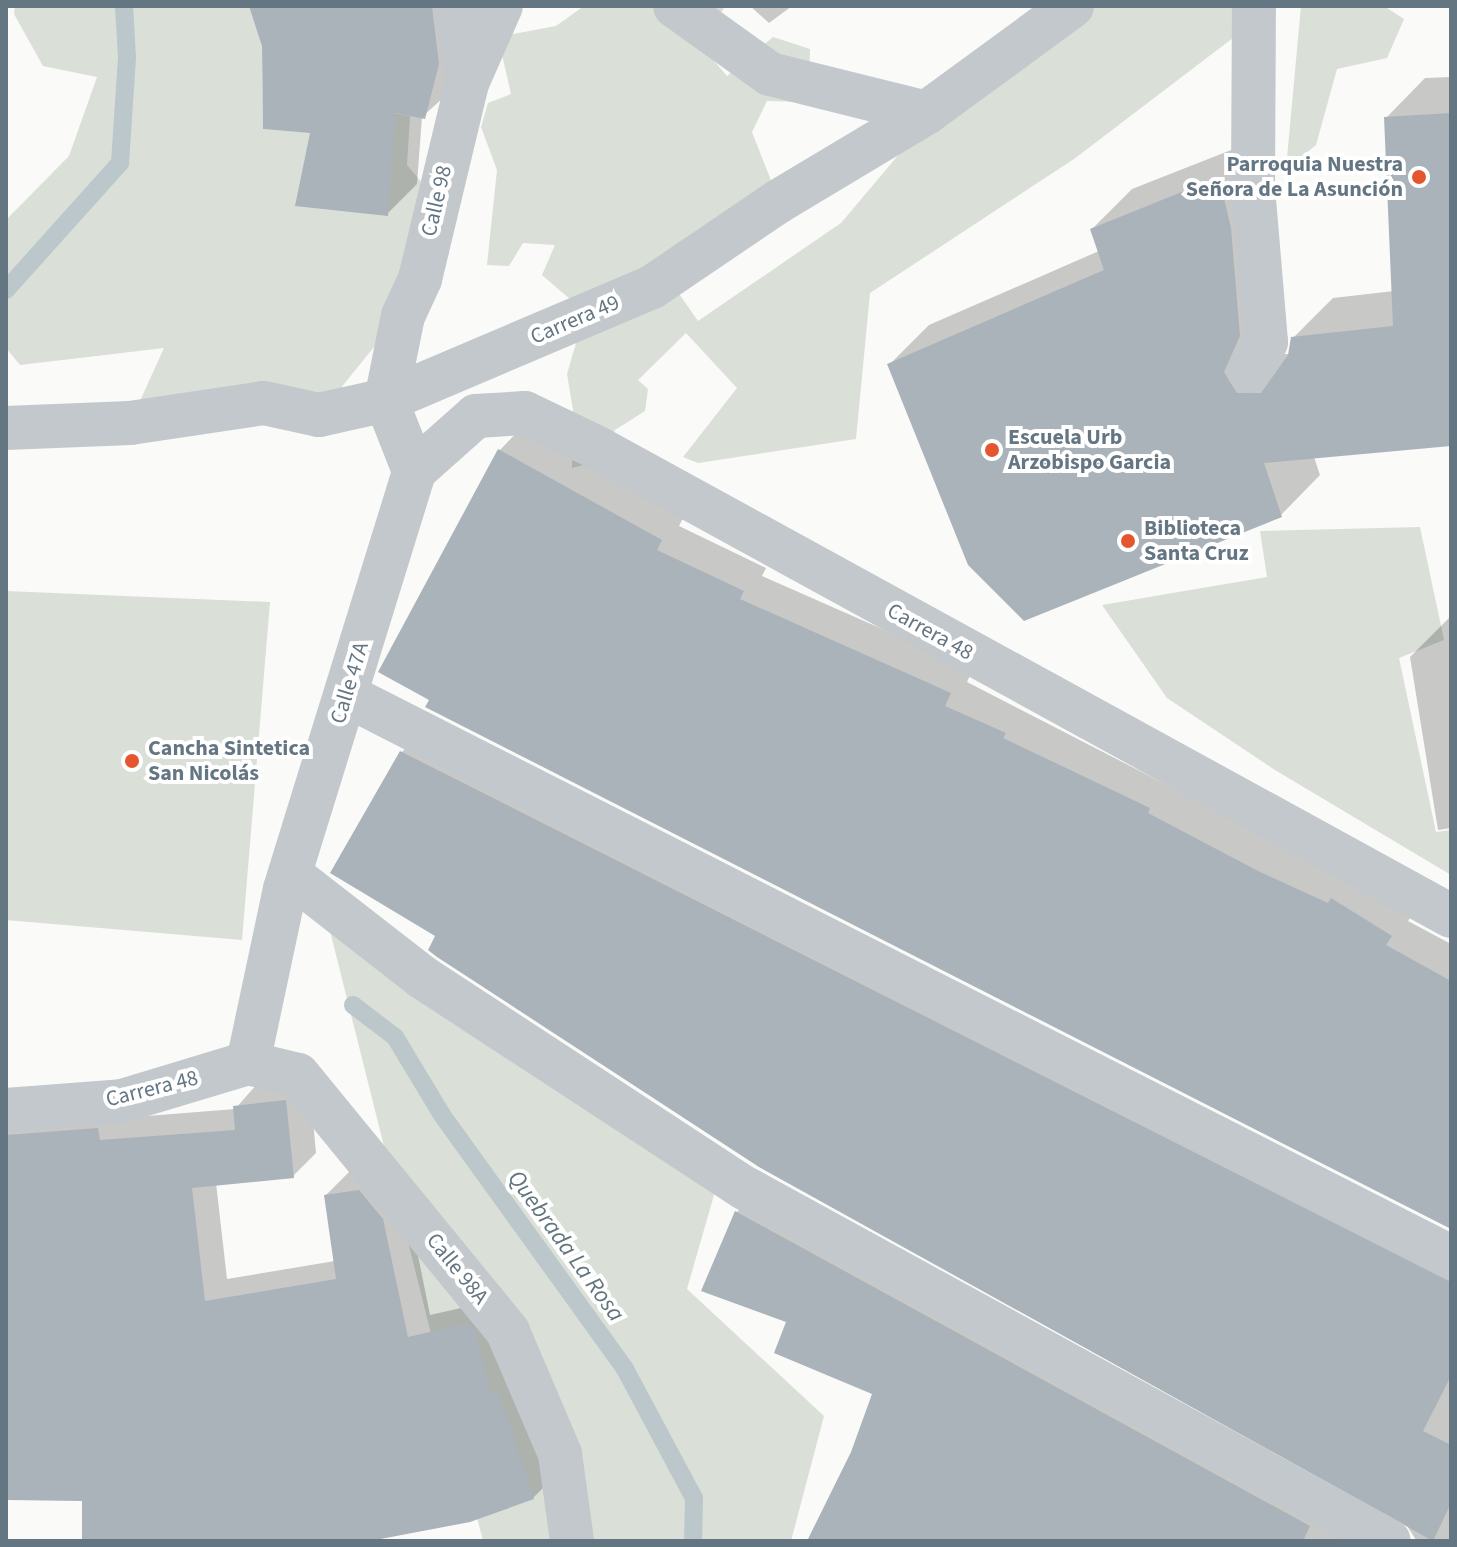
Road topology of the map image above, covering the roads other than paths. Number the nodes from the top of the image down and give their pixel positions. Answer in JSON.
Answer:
{"nodes":[{"id":1,"x":456,"y":6,"type":"edge"},
{"id":2,"x":532,"y":6,"type":"edge"},
{"id":3,"x":1072,"y":6,"type":"edge"},
{"id":4,"x":1254,"y":6,"type":"edge"},
{"id":5,"x":672,"y":7,"type":"edge"},
{"id":6,"x":495,"y":23,"type":"edge"},
{"id":7,"x":467,"y":83,"type":"junction"},
{"id":8,"x":926,"y":113,"type":"junction"},
{"id":9,"x":1249,"y":371,"type":"dead end"},
{"id":10,"x":386,"y":400,"type":"junction"},
{"id":11,"x":6,"y":428,"type":"edge"},
{"id":12,"x":414,"y":471,"type":"junction"},
{"id":13,"x":346,"y":695,"type":"junction"},
{"id":14,"x":291,"y":875,"type":"junction"},
{"id":15,"x":1451,"y":916,"type":"edge"},
{"id":16,"x":248,"y":1063,"type":"junction"},
{"id":17,"x":6,"y":1110,"type":"edge"},
{"id":18,"x":1451,"y":1257,"type":"edge"},
{"id":19,"x":572,"y":1541,"type":"edge"},
{"id":20,"x":1389,"y":1541,"type":"edge"}],
"edges":[{"from":1,"to":7,"type":"street"},
{"from":2,"to":6,"type":"street"},
{"from":3,"to":8,"type":"street","name":"Carrera 49"},
{"from":4,"to":9,"type":"street"},
{"from":5,"to":8,"type":"street"},
{"from":6,"to":7,"type":"street","name":"Calle 98"},
{"from":7,"to":10,"type":"street","name":"Calle 98"},
{"from":8,"to":10,"type":"street","name":"Carrera 49"},
{"from":10,"to":11,"type":"street","name":"Carrera 49"},
{"from":10,"to":12,"type":"street"},
{"from":12,"to":13,"type":"street","name":"Calle 47A"},
{"from":12,"to":15,"type":"street","name":"Carrera 48"},
{"from":13,"to":14,"type":"street","name":"Calle 47A"},
{"from":13,"to":18,"type":"street"},
{"from":14,"to":16,"type":"street","name":"Calle 47A"},
{"from":14,"to":20,"type":"street"},
{"from":16,"to":17,"type":"street","name":"Carrera 48"},
{"from":16,"to":19,"type":"street","name":"Calle 98A"}]}
